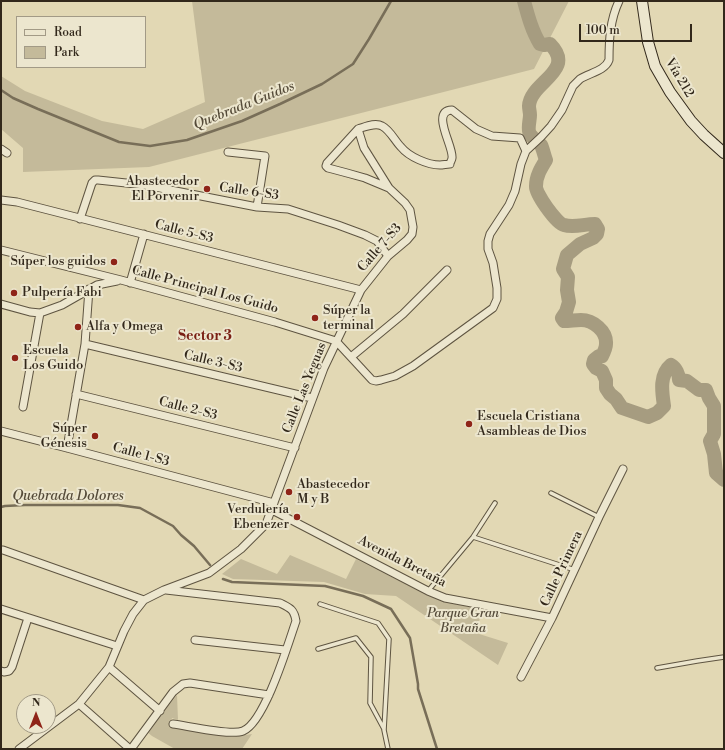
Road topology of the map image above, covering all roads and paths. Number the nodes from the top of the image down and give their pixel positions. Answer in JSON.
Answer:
{"nodes":[{"id":1,"x":619,"y":1,"type":"edge"},
{"id":2,"x":642,"y":1,"type":"edge"},
{"id":3,"x":358,"y":130,"type":"junction"},
{"id":4,"x":526,"y":151,"type":"junction"},
{"id":5,"x":228,"y":152,"type":"dead end"},
{"id":6,"x":724,"y":153,"type":"edge"},
{"id":7,"x":389,"y":188,"type":"junction"},
{"id":8,"x":1,"y":200,"type":"edge"},
{"id":9,"x":257,"y":207,"type":"junction"},
{"id":10,"x":80,"y":218,"type":"junction"},
{"id":11,"x":144,"y":234,"type":"junction"},
{"id":12,"x":1,"y":250,"type":"edge"},
{"id":13,"x":388,"y":256,"type":"junction"},
{"id":14,"x":447,"y":270,"type":"dead end"},
{"id":15,"x":121,"y":280,"type":"junction"},
{"id":16,"x":130,"y":283,"type":"junction"},
{"id":17,"x":89,"y":289,"type":"junction"},
{"id":18,"x":361,"y":290,"type":"junction"},
{"id":19,"x":1,"y":304,"type":"edge"},
{"id":20,"x":40,"y":313,"type":"junction"},
{"id":21,"x":336,"y":341,"type":"junction"},
{"id":22,"x":85,"y":344,"type":"junction"},
{"id":23,"x":351,"y":357,"type":"junction"},
{"id":24,"x":76,"y":394,"type":"junction"},
{"id":25,"x":312,"y":398,"type":"junction"},
{"id":26,"x":23,"y":407,"type":"dead end"},
{"id":27,"x":1,"y":431,"type":"edge"},
{"id":28,"x":67,"y":448,"type":"junction"},
{"id":29,"x":295,"y":448,"type":"junction"},
{"id":30,"x":623,"y":469,"type":"dead end"},
{"id":31,"x":551,"y":493,"type":"dead end"},
{"id":32,"x":495,"y":503,"type":"dead end"},
{"id":33,"x":273,"y":507,"type":"junction"},
{"id":34,"x":599,"y":517,"type":"junction"},
{"id":35,"x":473,"y":537,"type":"junction"},
{"id":36,"x":1,"y":550,"type":"edge"},
{"id":37,"x":575,"y":570,"type":"junction"},
{"id":38,"x":164,"y":590,"type":"junction"},
{"id":39,"x":428,"y":591,"type":"junction"},
{"id":40,"x":144,"y":600,"type":"junction"},
{"id":41,"x":320,"y":604,"type":"dead end"},
{"id":42,"x":1,"y":609,"type":"edge"},
{"id":43,"x":28,"y":618,"type":"junction"},
{"id":44,"x":552,"y":618,"type":"junction"},
{"id":45,"x":195,"y":640,"type":"dead end"},
{"id":46,"x":117,"y":646,"type":"junction"},
{"id":47,"x":318,"y":649,"type":"dead end"},
{"id":48,"x":285,"y":650,"type":"junction"},
{"id":49,"x":724,"y":658,"type":"edge"},
{"id":50,"x":108,"y":667,"type":"junction"},
{"id":51,"x":658,"y":668,"type":"dead end"},
{"id":52,"x":1,"y":671,"type":"edge"},
{"id":53,"x":521,"y":677,"type":"dead end"},
{"id":54,"x":270,"y":695,"type":"junction"},
{"id":55,"x":79,"y":704,"type":"junction"},
{"id":56,"x":160,"y":711,"type":"junction"},
{"id":57,"x":173,"y":724,"type":"dead end"},
{"id":58,"x":384,"y":730,"type":"junction"},
{"id":59,"x":387,"y":748,"type":"edge"},
{"id":60,"x":19,"y":749,"type":"edge"},
{"id":61,"x":130,"y":749,"type":"edge"},
{"id":62,"x":383,"y":749,"type":"edge"}],
"edges":[{"from":1,"to":4,"type":"street","name":"Calle Las Yeguas"},
{"from":2,"to":6,"type":"main road","name":"Vía 212"},
{"from":3,"to":4,"type":"street"},
{"from":3,"to":7,"type":"street","name":"Calle 7-S3"},
{"from":3,"to":7,"type":"street"},
{"from":4,"to":23,"type":"street","name":"Calle Las Yeguas"},
{"from":5,"to":9,"type":"street"},
{"from":7,"to":13,"type":"street","name":"Calle 7-S3"},
{"from":8,"to":10,"type":"street","name":"Calle 5-S3"},
{"from":9,"to":10,"type":"street","name":"Calle 6-S3"},
{"from":9,"to":13,"type":"street","name":"Calle 6-S3"},
{"from":10,"to":11,"type":"street","name":"Calle 5-S3"},
{"from":11,"to":16,"type":"street"},
{"from":11,"to":18,"type":"street","name":"Calle 5-S3"},
{"from":12,"to":15,"type":"street"},
{"from":13,"to":18,"type":"street","name":"Calle 7-S3"},
{"from":14,"to":23,"type":"street"},
{"from":15,"to":16,"type":"street","name":"Calle Principal Los Guido"},
{"from":15,"to":17,"type":"street","name":"Calle Principal Los Guido"},
{"from":16,"to":21,"type":"street","name":"Calle Principal Los Guido"},
{"from":17,"to":20,"type":"street","name":"Calle Principal Los Guido"},
{"from":17,"to":22,"type":"street"},
{"from":18,"to":21,"type":"street","name":"Calle 7-S3"},
{"from":19,"to":20,"type":"street"},
{"from":20,"to":26,"type":"street"},
{"from":21,"to":23,"type":"street","name":"Calle Las Yeguas"},
{"from":21,"to":25,"type":"street","name":"Calle Las Yeguas"},
{"from":22,"to":24,"type":"street"},
{"from":22,"to":25,"type":"street","name":"Calle 3-S3"},
{"from":24,"to":28,"type":"street"},
{"from":24,"to":29,"type":"street","name":"Calle 2-S3"},
{"from":25,"to":29,"type":"street","name":"Calle Las Yeguas"},
{"from":27,"to":28,"type":"street","name":"Calle 1-S3"},
{"from":28,"to":33,"type":"street","name":"Calle 1-S3"},
{"from":29,"to":33,"type":"street","name":"Calle Las Yeguas"},
{"from":30,"to":34,"type":"street","name":"Calle Primera"},
{"from":31,"to":34,"type":"lane"},
{"from":32,"to":35,"type":"lane"},
{"from":33,"to":38,"type":"street","name":"Calle Las Yeguas"},
{"from":33,"to":39,"type":"street","name":"Avenida Bretaña"},
{"from":34,"to":37,"type":"street","name":"Calle Primera"},
{"from":35,"to":37,"type":"lane"},
{"from":35,"to":39,"type":"lane"},
{"from":36,"to":40,"type":"street"},
{"from":37,"to":44,"type":"street","name":"Calle Primera"},
{"from":38,"to":40,"type":"street","name":"Calle Las Yeguas"},
{"from":38,"to":48,"type":"street"},
{"from":39,"to":44,"type":"street","name":"Avenida Bretaña"},
{"from":40,"to":46,"type":"street","name":"Calle Las Yeguas"},
{"from":41,"to":58,"type":"lane"},
{"from":42,"to":43,"type":"street"},
{"from":43,"to":46,"type":"street"},
{"from":43,"to":52,"type":"street"},
{"from":44,"to":53,"type":"street","name":"Calle Primera"},
{"from":45,"to":48,"type":"street"},
{"from":46,"to":50,"type":"street","name":"Calle Las Yeguas"},
{"from":47,"to":58,"type":"lane"},
{"from":48,"to":54,"type":"street"},
{"from":49,"to":51,"type":"lane"},
{"from":50,"to":55,"type":"street","name":"Calle Las Yeguas"},
{"from":50,"to":56,"type":"street"},
{"from":54,"to":56,"type":"street"},
{"from":54,"to":57,"type":"street"},
{"from":55,"to":60,"type":"street","name":"Calle Las Yeguas"},
{"from":55,"to":61,"type":"street"},
{"from":56,"to":61,"type":"street"},
{"from":58,"to":59,"type":"lane"},
{"from":59,"to":62,"type":"lane"}]}
